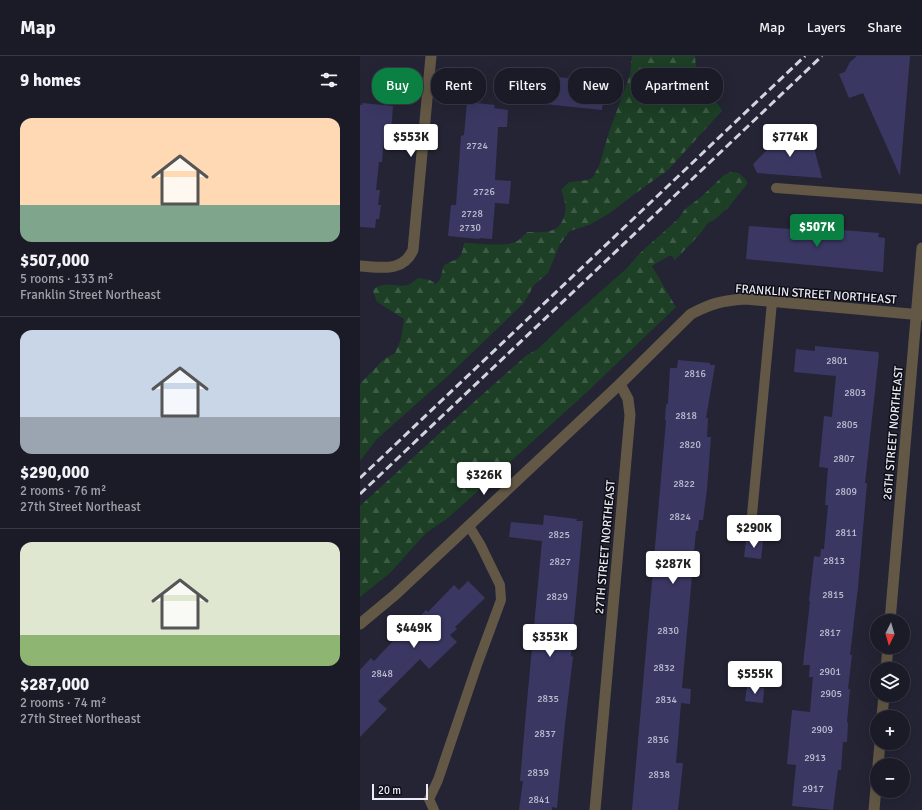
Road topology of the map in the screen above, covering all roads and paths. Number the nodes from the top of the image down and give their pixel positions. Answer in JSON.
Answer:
{"nodes":[{"id":1,"x":431,"y":56,"type":"edge"},
{"id":2,"x":776,"y":188,"type":"dead end"},
{"id":3,"x":922,"y":199,"type":"edge"},
{"id":4,"x":922,"y":248,"type":"edge"},
{"id":5,"x":360,"y":266,"type":"edge"},
{"id":6,"x":772,"y":302,"type":"junction"},
{"id":7,"x":919,"y":315,"type":"edge"},
{"id":8,"x":620,"y":384,"type":"junction"},
{"id":9,"x":469,"y":526,"type":"junction"},
{"id":10,"x":750,"y":536,"type":"dead end"},
{"id":11,"x":891,"y":614,"type":"edge"},
{"id":12,"x":360,"y":624,"type":"edge"},
{"id":13,"x":875,"y":798,"type":"edge"},
{"id":14,"x":434,"y":810,"type":"edge"},
{"id":15,"x":595,"y":810,"type":"edge"},
{"id":16,"x":874,"y":810,"type":"edge"}],
"edges":[{"from":1,"to":5,"type":"street"},
{"from":2,"to":3,"type":"lane"},
{"from":4,"to":7,"type":"street","name":"26TH STREET NORTHEAST"},
{"from":6,"to":7,"type":"street","name":"FRANKLIN STREET NORTHEAST"},
{"from":6,"to":8,"type":"street","name":"FRANKLIN STREET NORTHEAST"},
{"from":6,"to":10,"type":"lane"},
{"from":7,"to":11,"type":"street","name":"26TH STREET NORTHEAST"},
{"from":8,"to":9,"type":"street","name":"FRANKLIN STREET NORTHEAST"},
{"from":8,"to":15,"type":"street","name":"27TH STREET NORTHEAST"},
{"from":9,"to":12,"type":"street","name":"FRANKLIN STREET NORTHEAST"},
{"from":9,"to":14,"type":"lane"},
{"from":13,"to":16,"type":"street"}]}
